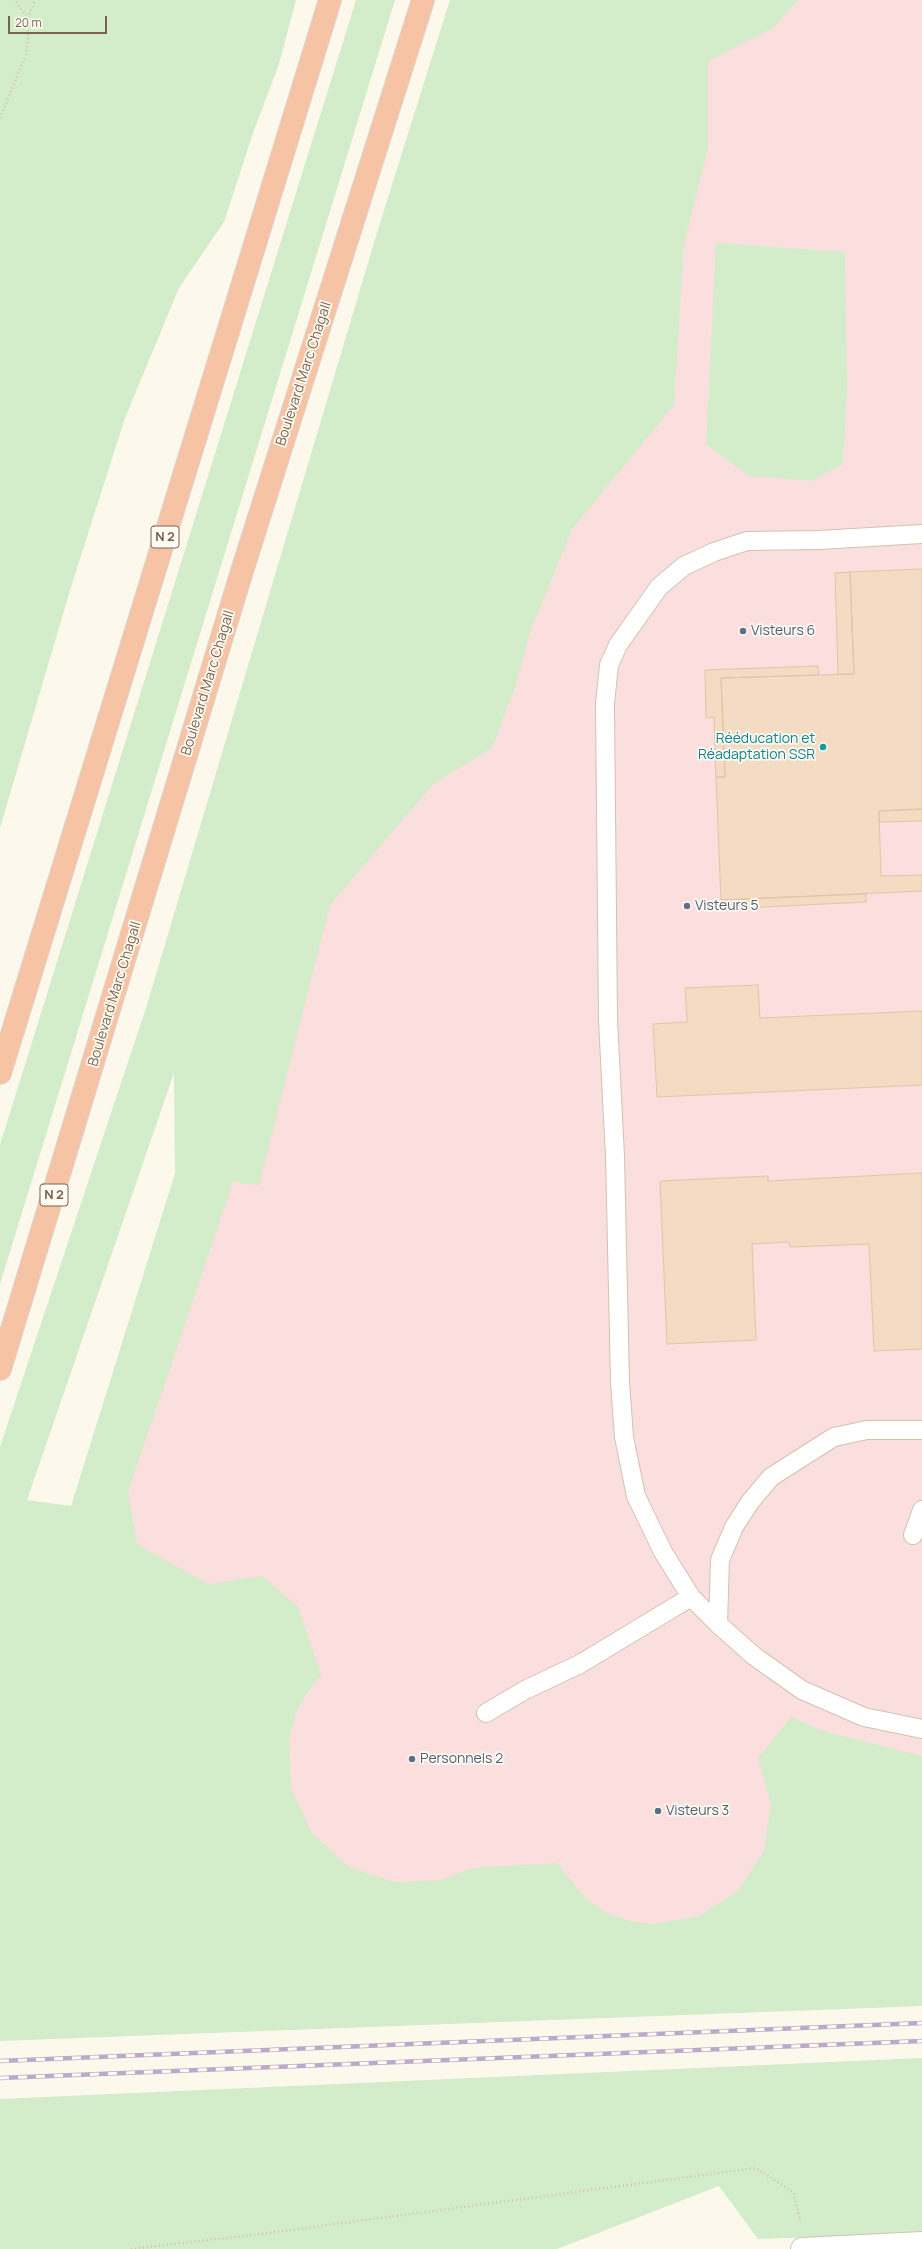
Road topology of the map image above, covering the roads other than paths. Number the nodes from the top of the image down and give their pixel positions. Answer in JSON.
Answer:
{"nodes":[{"id":1,"x":330,"y":0,"type":"edge"},
{"id":2,"x":423,"y":0,"type":"edge"},
{"id":3,"x":922,"y":534,"type":"edge"},
{"id":4,"x":0,"y":1073,"type":"edge"},
{"id":5,"x":0,"y":1369,"type":"edge"},
{"id":6,"x":922,"y":1430,"type":"edge"},
{"id":7,"x":922,"y":1510,"type":"edge"},
{"id":8,"x":913,"y":1535,"type":"dead end"},
{"id":9,"x":691,"y":1597,"type":"junction"},
{"id":10,"x":718,"y":1624,"type":"junction"},
{"id":11,"x":486,"y":1713,"type":"dead end"},
{"id":12,"x":922,"y":1729,"type":"edge"},
{"id":13,"x":922,"y":2243,"type":"edge"},
{"id":14,"x":802,"y":2249,"type":"edge"},
{"id":15,"x":806,"y":2249,"type":"edge"}],
"edges":[{"from":1,"to":4,"type":"highway","number":"N 2"},
{"from":2,"to":5,"type":"highway","name":"Boulevard Marc Chagall","number":"N 2"},
{"from":3,"to":9,"type":"lane"},
{"from":6,"to":10,"type":"lane"},
{"from":7,"to":8,"type":"lane"},
{"from":9,"to":10,"type":"lane"},
{"from":9,"to":11,"type":"lane"},
{"from":10,"to":12,"type":"lane"},
{"from":13,"to":15,"type":"street"},
{"from":14,"to":15,"type":"street"}]}
